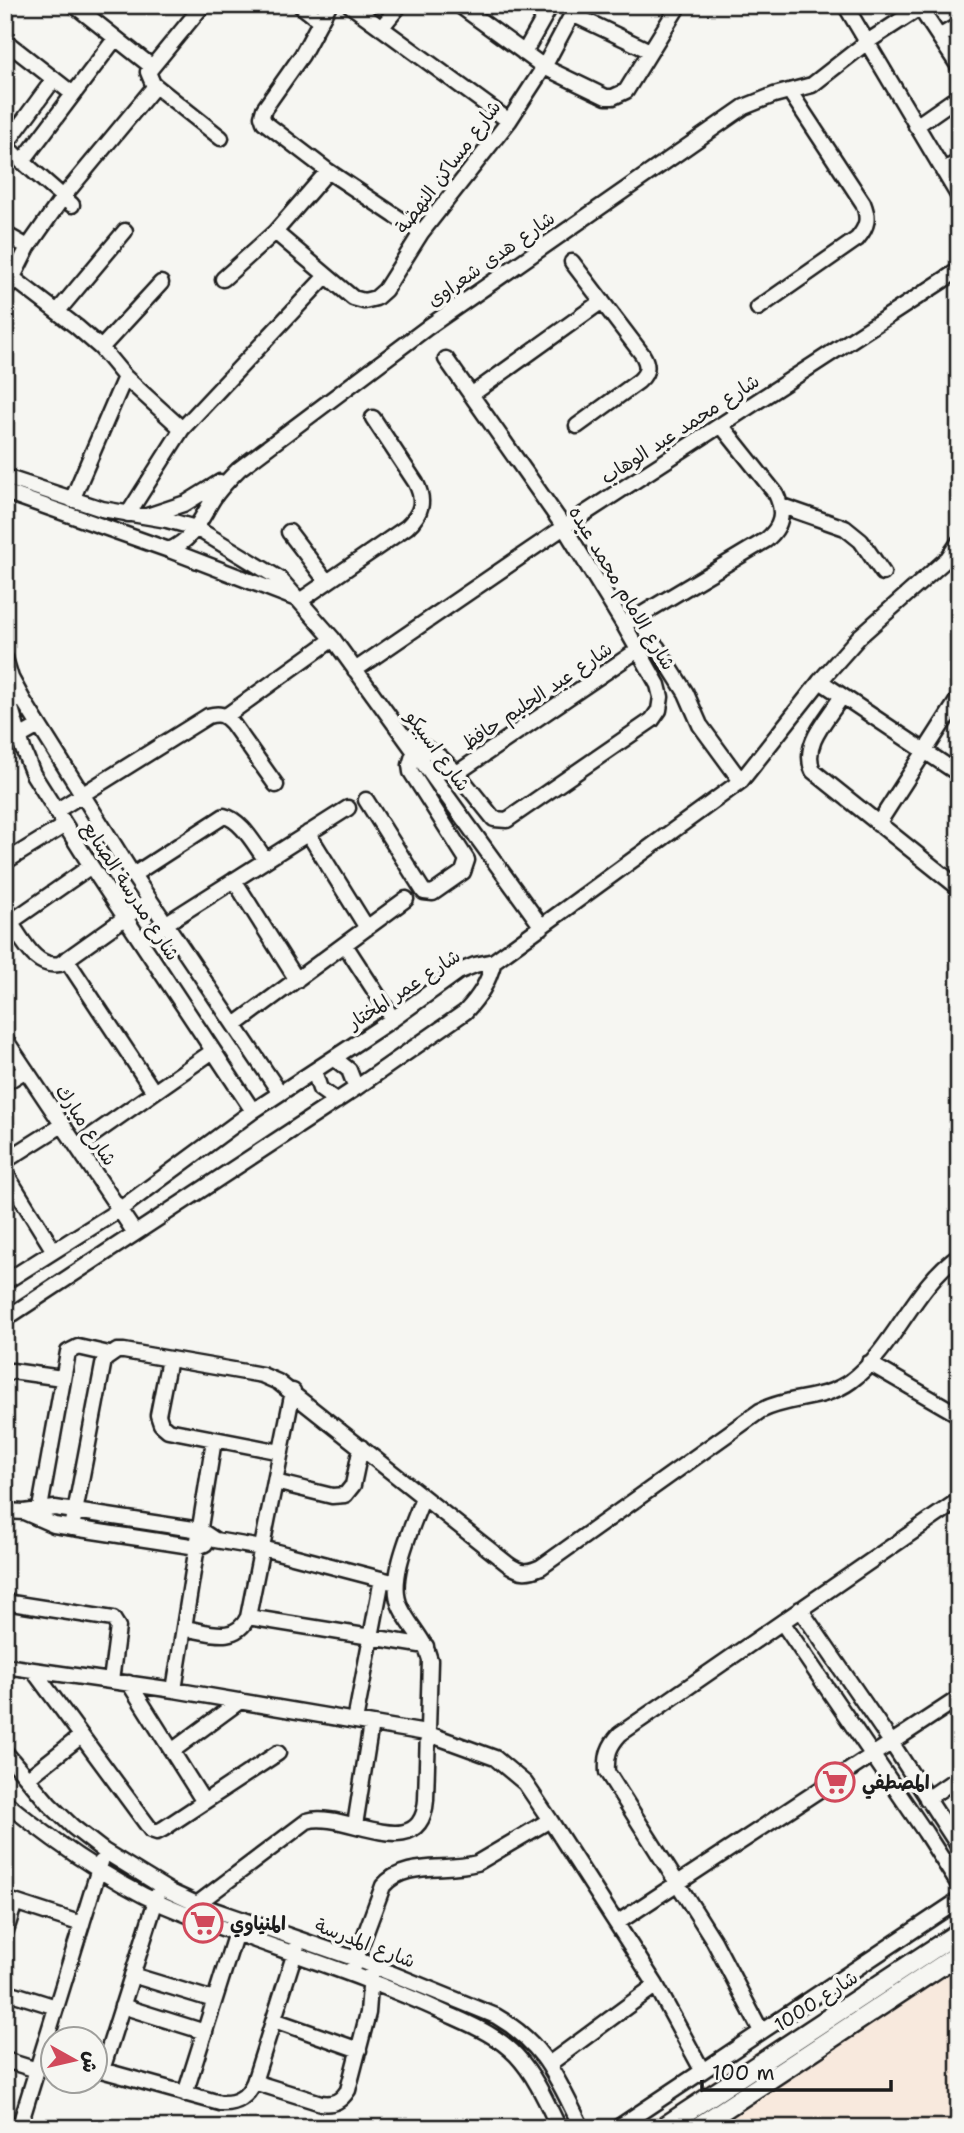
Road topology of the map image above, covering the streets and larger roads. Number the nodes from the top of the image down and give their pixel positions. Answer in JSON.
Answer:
{"nodes":[{"id":1,"x":74,"y":5,"type":"edge"},
{"id":2,"x":203,"y":5,"type":"edge"},
{"id":3,"x":300,"y":5,"type":"edge"},
{"id":4,"x":329,"y":5,"type":"edge"},
{"id":5,"x":350,"y":5,"type":"edge"},
{"id":6,"x":400,"y":5,"type":"edge"},
{"id":7,"x":459,"y":5,"type":"edge"},
{"id":8,"x":551,"y":5,"type":"edge"},
{"id":9,"x":679,"y":5,"type":"edge"},
{"id":10,"x":845,"y":5,"type":"edge"},
{"id":11,"x":922,"y":6,"type":"edge"},
{"id":12,"x":89,"y":10,"type":"edge"},
{"id":13,"x":476,"y":10,"type":"edge"},
{"id":14,"x":574,"y":10,"type":"edge"},
{"id":15,"x":319,"y":20,"type":"junction"},
{"id":16,"x":959,"y":25,"type":"edge"},
{"id":17,"x":380,"y":28,"type":"junction"},
{"id":18,"x":939,"y":37,"type":"junction"},
{"id":19,"x":115,"y":39,"type":"junction"},
{"id":20,"x":5,"y":41,"type":"edge"},
{"id":21,"x":867,"y":42,"type":"junction"},
{"id":22,"x":650,"y":51,"type":"junction"},
{"id":23,"x":524,"y":53,"type":"junction"},
{"id":24,"x":151,"y":66,"type":"junction"},
{"id":25,"x":544,"y":67,"type":"junction"},
{"id":26,"x":959,"y":67,"type":"edge"},
{"id":27,"x":54,"y":79,"type":"junction"},
{"id":28,"x":155,"y":86,"type":"junction"},
{"id":29,"x":790,"y":92,"type":"junction"},
{"id":30,"x":73,"y":94,"type":"junction"},
{"id":31,"x":959,"y":96,"type":"edge"},
{"id":32,"x":509,"y":121,"type":"junction"},
{"id":33,"x":916,"y":126,"type":"junction"},
{"id":34,"x":221,"y":138,"type":"dead end"},
{"id":35,"x":959,"y":161,"type":"edge"},
{"id":36,"x":23,"y":162,"type":"junction"},
{"id":37,"x":328,"y":171,"type":"junction"},
{"id":38,"x":943,"y":171,"type":"junction"},
{"id":39,"x":959,"y":197,"type":"edge"},
{"id":40,"x":68,"y":201,"type":"junction"},
{"id":41,"x":125,"y":231,"type":"dead end"},
{"id":42,"x":275,"y":233,"type":"junction"},
{"id":43,"x":421,"y":233,"type":"junction"},
{"id":44,"x":5,"y":234,"type":"edge"},
{"id":45,"x":28,"y":247,"type":"junction"},
{"id":46,"x":572,"y":262,"type":"dead end"},
{"id":47,"x":959,"y":270,"type":"edge"},
{"id":48,"x":325,"y":277,"type":"junction"},
{"id":49,"x":13,"y":278,"type":"junction"},
{"id":50,"x":223,"y":279,"type":"dead end"},
{"id":51,"x":161,"y":283,"type":"dead end"},
{"id":52,"x":5,"y":293,"type":"edge"},
{"id":53,"x":602,"y":301,"type":"junction"},
{"id":54,"x":758,"y":308,"type":"dead end"},
{"id":55,"x":58,"y":311,"type":"junction"},
{"id":56,"x":101,"y":348,"type":"junction"},
{"id":57,"x":446,"y":359,"type":"dead end"},
{"id":58,"x":125,"y":377,"type":"junction"},
{"id":59,"x":471,"y":395,"type":"junction"},
{"id":60,"x":373,"y":418,"type":"dead end"},
{"id":61,"x":721,"y":425,"type":"junction"},
{"id":62,"x":577,"y":426,"type":"dead end"},
{"id":63,"x":182,"y":429,"type":"junction"},
{"id":64,"x":239,"y":469,"type":"junction"},
{"id":65,"x":5,"y":477,"type":"edge"},
{"id":66,"x":5,"y":492,"type":"edge"},
{"id":67,"x":72,"y":500,"type":"junction"},
{"id":68,"x":782,"y":506,"type":"junction"},
{"id":69,"x":128,"y":514,"type":"junction"},
{"id":70,"x":145,"y":517,"type":"junction"},
{"id":71,"x":564,"y":527,"type":"junction"},
{"id":72,"x":196,"y":528,"type":"junction"},
{"id":73,"x":289,"y":532,"type":"dead end"},
{"id":74,"x":959,"y":542,"type":"edge"},
{"id":75,"x":169,"y":550,"type":"junction"},
{"id":76,"x":883,"y":573,"type":"dead end"},
{"id":77,"x":327,"y":582,"type":"junction"},
{"id":78,"x":301,"y":600,"type":"junction"},
{"id":79,"x":624,"y":625,"type":"junction"},
{"id":80,"x":333,"y":639,"type":"junction"},
{"id":81,"x":657,"y":647,"type":"dead end"},
{"id":82,"x":638,"y":650,"type":"junction"},
{"id":83,"x":5,"y":658,"type":"edge"},
{"id":84,"x":355,"y":670,"type":"junction"},
{"id":85,"x":820,"y":681,"type":"junction"},
{"id":86,"x":842,"y":696,"type":"junction"},
{"id":87,"x":959,"y":698,"type":"edge"},
{"id":88,"x":13,"y":706,"type":"edge"},
{"id":89,"x":226,"y":716,"type":"junction"},
{"id":90,"x":39,"y":726,"type":"junction"},
{"id":91,"x":402,"y":734,"type":"junction"},
{"id":92,"x":19,"y":737,"type":"junction"},
{"id":93,"x":5,"y":746,"type":"edge"},
{"id":94,"x":925,"y":751,"type":"junction"},
{"id":95,"x":414,"y":752,"type":"junction"},
{"id":96,"x":457,"y":773,"type":"junction"},
{"id":97,"x":959,"y":774,"type":"edge"},
{"id":98,"x":741,"y":781,"type":"junction"},
{"id":99,"x":276,"y":785,"type":"dead end"},
{"id":100,"x":82,"y":794,"type":"junction"},
{"id":101,"x":366,"y":800,"type":"dead end"},
{"id":102,"x":348,"y":808,"type":"dead end"},
{"id":103,"x":56,"y":811,"type":"junction"},
{"id":104,"x":878,"y":824,"type":"junction"},
{"id":105,"x":65,"y":825,"type":"junction"},
{"id":106,"x":308,"y":834,"type":"junction"},
{"id":107,"x":7,"y":856,"type":"edge"},
{"id":108,"x":266,"y":860,"type":"junction"},
{"id":109,"x":91,"y":866,"type":"junction"},
{"id":110,"x":133,"y":875,"type":"junction"},
{"id":111,"x":234,"y":880,"type":"junction"},
{"id":112,"x":959,"y":888,"type":"edge"},
{"id":113,"x":407,"y":899,"type":"dead end"},
{"id":114,"x":150,"y":900,"type":"junction"},
{"id":115,"x":125,"y":918,"type":"junction"},
{"id":116,"x":8,"y":924,"type":"edge"},
{"id":117,"x":166,"y":924,"type":"junction"},
{"id":118,"x":542,"y":926,"type":"junction"},
{"id":119,"x":367,"y":928,"type":"junction"},
{"id":120,"x":140,"y":940,"type":"junction"},
{"id":121,"x":345,"y":945,"type":"junction"},
{"id":122,"x":66,"y":959,"type":"junction"},
{"id":123,"x":494,"y":961,"type":"junction"},
{"id":124,"x":297,"y":980,"type":"junction"},
{"id":125,"x":393,"y":1019,"type":"junction"},
{"id":126,"x":235,"y":1025,"type":"junction"},
{"id":127,"x":5,"y":1039,"type":"edge"},
{"id":128,"x":213,"y":1051,"type":"junction"},
{"id":129,"x":334,"y":1058,"type":"junction"},
{"id":130,"x":26,"y":1070,"type":"junction"},
{"id":131,"x":314,"y":1071,"type":"junction"},
{"id":132,"x":5,"y":1083,"type":"edge"},
{"id":133,"x":356,"y":1088,"type":"junction"},
{"id":134,"x":154,"y":1092,"type":"junction"},
{"id":135,"x":280,"y":1093,"type":"junction"},
{"id":136,"x":337,"y":1101,"type":"junction"},
{"id":137,"x":253,"y":1111,"type":"junction"},
{"id":138,"x":62,"y":1125,"type":"junction"},
{"id":139,"x":77,"y":1146,"type":"junction"},
{"id":140,"x":5,"y":1161,"type":"edge"},
{"id":141,"x":5,"y":1172,"type":"edge"},
{"id":142,"x":11,"y":1193,"type":"edge"},
{"id":143,"x":119,"y":1210,"type":"junction"},
{"id":144,"x":135,"y":1233,"type":"junction"},
{"id":145,"x":54,"y":1251,"type":"junction"},
{"id":146,"x":958,"y":1256,"type":"edge"},
{"id":147,"x":5,"y":1282,"type":"edge"},
{"id":148,"x":5,"y":1319,"type":"edge"},
{"id":149,"x":109,"y":1354,"type":"junction"},
{"id":150,"x":169,"y":1359,"type":"junction"},
{"id":151,"x":869,"y":1363,"type":"junction"},
{"id":152,"x":5,"y":1374,"type":"edge"},
{"id":153,"x":62,"y":1378,"type":"junction"},
{"id":154,"x":293,"y":1391,"type":"junction"},
{"id":155,"x":959,"y":1415,"type":"edge"},
{"id":156,"x":215,"y":1440,"type":"junction"},
{"id":157,"x":361,"y":1447,"type":"junction"},
{"id":158,"x":281,"y":1452,"type":"junction"},
{"id":159,"x":275,"y":1482,"type":"junction"},
{"id":160,"x":423,"y":1497,"type":"junction"},
{"id":161,"x":959,"y":1500,"type":"edge"},
{"id":162,"x":40,"y":1508,"type":"junction"},
{"id":163,"x":5,"y":1511,"type":"edge"},
{"id":164,"x":75,"y":1511,"type":"junction"},
{"id":165,"x":24,"y":1512,"type":"junction"},
{"id":166,"x":72,"y":1528,"type":"junction"},
{"id":167,"x":200,"y":1530,"type":"junction"},
{"id":168,"x":215,"y":1540,"type":"junction"},
{"id":169,"x":197,"y":1547,"type":"junction"},
{"id":170,"x":262,"y":1548,"type":"junction"},
{"id":171,"x":389,"y":1581,"type":"junction"},
{"id":172,"x":5,"y":1602,"type":"edge"},
{"id":173,"x":800,"y":1609,"type":"junction"},
{"id":174,"x":248,"y":1617,"type":"junction"},
{"id":175,"x":782,"y":1622,"type":"junction"},
{"id":176,"x":184,"y":1628,"type":"junction"},
{"id":177,"x":371,"y":1637,"type":"junction"},
{"id":178,"x":426,"y":1646,"type":"junction"},
{"id":179,"x":5,"y":1666,"type":"edge"},
{"id":180,"x":33,"y":1670,"type":"junction"},
{"id":181,"x":111,"y":1681,"type":"junction"},
{"id":182,"x":129,"y":1683,"type":"junction"},
{"id":183,"x":174,"y":1690,"type":"junction"},
{"id":184,"x":959,"y":1698,"type":"edge"},
{"id":185,"x":240,"y":1701,"type":"junction"},
{"id":186,"x":355,"y":1721,"type":"junction"},
{"id":187,"x":371,"y":1724,"type":"junction"},
{"id":188,"x":426,"y":1733,"type":"junction"},
{"id":189,"x":81,"y":1736,"type":"junction"},
{"id":190,"x":891,"y":1742,"type":"junction"},
{"id":191,"x":172,"y":1751,"type":"junction"},
{"id":192,"x":5,"y":1752,"type":"edge"},
{"id":193,"x":278,"y":1753,"type":"dead end"},
{"id":194,"x":873,"y":1755,"type":"junction"},
{"id":195,"x":959,"y":1777,"type":"edge"},
{"id":196,"x":28,"y":1778,"type":"junction"},
{"id":197,"x":927,"y":1799,"type":"junction"},
{"id":198,"x":5,"y":1802,"type":"edge"},
{"id":199,"x":204,"y":1802,"type":"junction"},
{"id":200,"x":550,"y":1820,"type":"junction"},
{"id":201,"x":942,"y":1822,"type":"junction"},
{"id":202,"x":355,"y":1825,"type":"junction"},
{"id":203,"x":925,"y":1832,"type":"junction"},
{"id":204,"x":959,"y":1847,"type":"edge"},
{"id":205,"x":104,"y":1851,"type":"junction"},
{"id":206,"x":98,"y":1869,"type":"junction"},
{"id":207,"x":678,"y":1885,"type":"junction"},
{"id":208,"x":959,"y":1885,"type":"edge"},
{"id":209,"x":160,"y":1886,"type":"junction"},
{"id":210,"x":10,"y":1900,"type":"edge"},
{"id":211,"x":959,"y":1900,"type":"edge"},
{"id":212,"x":156,"y":1901,"type":"junction"},
{"id":213,"x":197,"y":1904,"type":"junction"},
{"id":214,"x":183,"y":1914,"type":"junction"},
{"id":215,"x":617,"y":1923,"type":"junction"},
{"id":216,"x":82,"y":1924,"type":"junction"},
{"id":217,"x":238,"y":1925,"type":"junction"},
{"id":218,"x":959,"y":1932,"type":"edge"},
{"id":219,"x":5,"y":1934,"type":"edge"},
{"id":220,"x":300,"y":1939,"type":"junction"},
{"id":221,"x":295,"y":1953,"type":"junction"},
{"id":222,"x":959,"y":1954,"type":"edge"},
{"id":223,"x":363,"y":1961,"type":"junction"},
{"id":224,"x":351,"y":1973,"type":"junction"},
{"id":225,"x":132,"y":1975,"type":"junction"},
{"id":226,"x":371,"y":1981,"type":"junction"},
{"id":227,"x":656,"y":1984,"type":"junction"},
{"id":228,"x":5,"y":1991,"type":"edge"},
{"id":229,"x":215,"y":2000,"type":"junction"},
{"id":230,"x":122,"y":2006,"type":"junction"},
{"id":231,"x":56,"y":2007,"type":"junction"},
{"id":232,"x":274,"y":2020,"type":"junction"},
{"id":233,"x":53,"y":2024,"type":"edge"},
{"id":234,"x":761,"y":2031,"type":"junction"},
{"id":235,"x":205,"y":2032,"type":"junction"},
{"id":236,"x":108,"y":2043,"type":"edge"},
{"id":237,"x":359,"y":2050,"type":"junction"},
{"id":238,"x":5,"y":2060,"type":"edge"},
{"id":239,"x":549,"y":2064,"type":"junction"},
{"id":240,"x":37,"y":2070,"type":"joint"},
{"id":241,"x":702,"y":2070,"type":"junction"},
{"id":242,"x":108,"y":2072,"type":"edge"},
{"id":243,"x":254,"y":2082,"type":"junction"},
{"id":244,"x":185,"y":2094,"type":"junction"},
{"id":245,"x":19,"y":2128,"type":"edge"},
{"id":246,"x":559,"y":2128,"type":"edge"},
{"id":247,"x":582,"y":2128,"type":"edge"},
{"id":248,"x":617,"y":2128,"type":"edge"},
{"id":249,"x":662,"y":2128,"type":"edge"},
{"id":250,"x":696,"y":2128,"type":"edge"}],
"edges":[{"from":1,"to":12,"type":"street"},
{"from":2,"to":24,"type":"street"},
{"from":3,"to":15,"type":"street"},
{"from":4,"to":15,"type":"street"},
{"from":5,"to":17,"type":"street"},
{"from":6,"to":17,"type":"street"},
{"from":7,"to":13,"type":"street"},
{"from":8,"to":23,"type":"street"},
{"from":9,"to":22,"type":"street"},
{"from":10,"to":21,"type":"street"},
{"from":11,"to":18,"type":"street"},
{"from":11,"to":21,"type":"street","name":"شارع هدى شعراوى"},
{"from":12,"to":19,"type":"street"},
{"from":13,"to":23,"type":"street"},
{"from":14,"to":22,"type":"street"},
{"from":14,"to":25,"type":"street","name":"شارع مساكن النهضة"},
{"from":15,"to":37,"type":"street"},
{"from":16,"to":18,"type":"street"},
{"from":17,"to":32,"type":"street"},
{"from":18,"to":26,"type":"street"},
{"from":19,"to":24,"type":"street"},
{"from":19,"to":30,"type":"street"},
{"from":20,"to":27,"type":"street"},
{"from":21,"to":29,"type":"street","name":"شارع هدى شعراوى"},
{"from":21,"to":33,"type":"street"},
{"from":22,"to":25,"type":"street"},
{"from":23,"to":25,"type":"street"},
{"from":24,"to":28,"type":"street"},
{"from":25,"to":32,"type":"street","name":"شارع مساكن النهضة"},
{"from":27,"to":30,"type":"street"},
{"from":27,"to":36,"type":"street"},
{"from":28,"to":34,"type":"street"},
{"from":28,"to":40,"type":"street"},
{"from":29,"to":54,"type":"street"},
{"from":29,"to":64,"type":"street","name":"شارع هدى شعراوى"},
{"from":30,"to":36,"type":"street"},
{"from":31,"to":33,"type":"street"},
{"from":32,"to":43,"type":"street","name":"شارع مساكن النهضة"},
{"from":33,"to":38,"type":"street"},
{"from":35,"to":38,"type":"street"},
{"from":36,"to":40,"type":"street"},
{"from":37,"to":42,"type":"street"},
{"from":37,"to":43,"type":"street"},
{"from":38,"to":39,"type":"street"},
{"from":40,"to":45,"type":"street"},
{"from":41,"to":55,"type":"street"},
{"from":42,"to":48,"type":"street"},
{"from":42,"to":50,"type":"street"},
{"from":43,"to":48,"type":"street","name":"شارع مساكن النهضة"},
{"from":44,"to":45,"type":"street"},
{"from":45,"to":49,"type":"street"},
{"from":46,"to":53,"type":"street"},
{"from":47,"to":61,"type":"street","name":"شارع محمد عبد الوهاب"},
{"from":48,"to":63,"type":"street"},
{"from":49,"to":52,"type":"street"},
{"from":49,"to":55,"type":"street"},
{"from":51,"to":56,"type":"street"},
{"from":53,"to":59,"type":"street"},
{"from":53,"to":62,"type":"street"},
{"from":55,"to":56,"type":"street"},
{"from":56,"to":58,"type":"street"},
{"from":57,"to":59,"type":"street","name":"شارع الامام محمد عبده"},
{"from":58,"to":63,"type":"street"},
{"from":58,"to":67,"type":"street"},
{"from":59,"to":71,"type":"street","name":"شارع الامام محمد عبده"},
{"from":60,"to":77,"type":"street"},
{"from":61,"to":68,"type":"street"},
{"from":61,"to":71,"type":"street","name":"شارع محمد عبد الوهاب"},
{"from":63,"to":69,"type":"street"},
{"from":64,"to":70,"type":"street"},
{"from":64,"to":72,"type":"street","name":"شارع هدى شعراوى"},
{"from":65,"to":67,"type":"street","name":"شارع اسبيكو"},
{"from":66,"to":75,"type":"street","name":"شارع اسبيكو"},
{"from":67,"to":69,"type":"street","name":"شارع اسبيكو"},
{"from":68,"to":76,"type":"street"},
{"from":68,"to":79,"type":"street"},
{"from":69,"to":70,"type":"street","name":"شارع اسبيكو"},
{"from":70,"to":72,"type":"street","name":"شارع اسبيكو"},
{"from":71,"to":79,"type":"street","name":"شارع الامام محمد عبده"},
{"from":71,"to":84,"type":"street","name":"شارع محمد عبد الوهاب"},
{"from":72,"to":75,"type":"street","name":"شارع هدى شعراوى"},
{"from":72,"to":78,"type":"street","name":"شارع اسبيكو"},
{"from":73,"to":77,"type":"street"},
{"from":74,"to":85,"type":"street"},
{"from":75,"to":78,"type":"street","name":"شارع اسبيكو"},
{"from":77,"to":78,"type":"street"},
{"from":78,"to":80,"type":"street","name":"شارع اسبيكو"},
{"from":79,"to":82,"type":"street","name":"شارع الامام محمد عبده"},
{"from":80,"to":84,"type":"street","name":"شارع اسبيكو"},
{"from":80,"to":89,"type":"street"},
{"from":81,"to":98,"type":"street"},
{"from":82,"to":96,"type":"street","name":"شارع عبد الحليم حافظ"},
{"from":82,"to":96,"type":"street","name":"شارع الامام محمد عبده"},
{"from":83,"to":88,"type":"street","name":"شارع مدرسة الصنايع"},
{"from":84,"to":91,"type":"street","name":"شارع اسبيكو"},
{"from":85,"to":86,"type":"street"},
{"from":85,"to":98,"type":"street"},
{"from":86,"to":94,"type":"street"},
{"from":86,"to":104,"type":"street"},
{"from":87,"to":94,"type":"street"},
{"from":88,"to":90,"type":"street","name":"شارع مدرسة الصنايع"},
{"from":88,"to":92,"type":"street","name":"شارع مدرسة الصنايع"},
{"from":89,"to":99,"type":"street"},
{"from":89,"to":100,"type":"street"},
{"from":90,"to":92,"type":"street"},
{"from":90,"to":100,"type":"street","name":"شارع مدرسة الصنايع"},
{"from":91,"to":95,"type":"street","name":"شارع اسبيكو"},
{"from":91,"to":96,"type":"street","name":"شارع الامام محمد عبده"},
{"from":92,"to":93,"type":"street"},
{"from":92,"to":103,"type":"street","name":"شارع مدرسة الصنايع"},
{"from":94,"to":97,"type":"street"},
{"from":94,"to":104,"type":"street"},
{"from":95,"to":101,"type":"street"},
{"from":95,"to":118,"type":"street","name":"شارع اسبيكو"},
{"from":98,"to":118,"type":"street"},
{"from":100,"to":103,"type":"street"},
{"from":100,"to":110,"type":"street","name":"شارع مدرسة الصنايع"},
{"from":102,"to":106,"type":"street"},
{"from":103,"to":105,"type":"street","name":"شارع مدرسة الصنايع"},
{"from":104,"to":112,"type":"street"},
{"from":105,"to":107,"type":"street"},
{"from":105,"to":109,"type":"street","name":"شارع مدرسة الصنايع"},
{"from":106,"to":108,"type":"street"},
{"from":106,"to":119,"type":"street"},
{"from":108,"to":110,"type":"street"},
{"from":108,"to":111,"type":"street"},
{"from":109,"to":115,"type":"street","name":"شارع مدرسة الصنايع"},
{"from":109,"to":116,"type":"street"},
{"from":110,"to":114,"type":"street","name":"شارع مدرسة الصنايع"},
{"from":111,"to":117,"type":"street"},
{"from":111,"to":124,"type":"street"},
{"from":113,"to":119,"type":"street"},
{"from":114,"to":115,"type":"street"},
{"from":114,"to":117,"type":"street","name":"شارع مدرسة الصنايع"},
{"from":115,"to":120,"type":"street","name":"شارع مدرسة الصنايع"},
{"from":115,"to":122,"type":"street"},
{"from":116,"to":122,"type":"street"},
{"from":117,"to":120,"type":"street"},
{"from":117,"to":126,"type":"street","name":"شارع مدرسة الصنايع"},
{"from":118,"to":123,"type":"street"},
{"from":119,"to":121,"type":"street"},
{"from":120,"to":128,"type":"street","name":"شارع مدرسة الصنايع"},
{"from":121,"to":124,"type":"street"},
{"from":121,"to":125,"type":"street"},
{"from":122,"to":134,"type":"street"},
{"from":123,"to":125,"type":"street","name":"شارع عمر المختار"},
{"from":123,"to":133,"type":"street","name":"شارع عمر المختار"},
{"from":124,"to":126,"type":"street"},
{"from":125,"to":129,"type":"street","name":"شارع عمر المختار"},
{"from":126,"to":135,"type":"street","name":"شارع مدرسة الصنايع"},
{"from":127,"to":130,"type":"street","name":"شارع مبارك"},
{"from":128,"to":134,"type":"street"},
{"from":128,"to":137,"type":"street","name":"شارع مدرسة الصنايع"},
{"from":129,"to":131,"type":"street","name":"شارع عمر المختار"},
{"from":129,"to":133,"type":"street"},
{"from":130,"to":132,"type":"street"},
{"from":130,"to":138,"type":"street","name":"شارع مبارك"},
{"from":131,"to":135,"type":"street","name":"شارع عمر المختار"},
{"from":131,"to":136,"type":"street"},
{"from":133,"to":136,"type":"street","name":"شارع عمر المختار"},
{"from":134,"to":139,"type":"street"},
{"from":135,"to":137,"type":"street","name":"شارع عمر المختار"},
{"from":136,"to":144,"type":"street","name":"شارع عمر المختار"},
{"from":137,"to":143,"type":"street","name":"شارع عمر المختار"},
{"from":138,"to":139,"type":"street","name":"شارع مبارك"},
{"from":138,"to":140,"type":"street"},
{"from":139,"to":143,"type":"street","name":"شارع مبارك"},
{"from":141,"to":142,"type":"street"},
{"from":142,"to":145,"type":"street"},
{"from":143,"to":144,"type":"street","name":"شارع مبارك"},
{"from":143,"to":145,"type":"street","name":"شارع عمر المختار"},
{"from":144,"to":148,"type":"street","name":"شارع عمر المختار"},
{"from":145,"to":147,"type":"street","name":"شارع عمر المختار"},
{"from":146,"to":151,"type":"street"},
{"from":149,"to":150,"type":"street"},
{"from":149,"to":153,"type":"street"},
{"from":149,"to":164,"type":"street"},
{"from":150,"to":154,"type":"street"},
{"from":150,"to":156,"type":"street"},
{"from":151,"to":155,"type":"street"},
{"from":151,"to":160,"type":"street"},
{"from":152,"to":153,"type":"street"},
{"from":153,"to":162,"type":"street"},
{"from":154,"to":157,"type":"street"},
{"from":154,"to":158,"type":"street"},
{"from":156,"to":158,"type":"street"},
{"from":156,"to":167,"type":"street"},
{"from":157,"to":159,"type":"street"},
{"from":157,"to":160,"type":"street"},
{"from":158,"to":159,"type":"street"},
{"from":159,"to":170,"type":"street"},
{"from":160,"to":171,"type":"street"},
{"from":161,"to":173,"type":"street"},
{"from":162,"to":164,"type":"street"},
{"from":162,"to":165,"type":"street"},
{"from":163,"to":165,"type":"street"},
{"from":164,"to":166,"type":"street"},
{"from":164,"to":167,"type":"street"},
{"from":165,"to":166,"type":"street"},
{"from":166,"to":169,"type":"street"},
{"from":167,"to":168,"type":"street"},
{"from":167,"to":169,"type":"street"},
{"from":168,"to":169,"type":"street"},
{"from":168,"to":170,"type":"street"},
{"from":169,"to":176,"type":"street"},
{"from":170,"to":171,"type":"street"},
{"from":170,"to":174,"type":"street"},
{"from":171,"to":177,"type":"street"},
{"from":171,"to":178,"type":"street"},
{"from":172,"to":181,"type":"street"},
{"from":173,"to":175,"type":"street"},
{"from":173,"to":190,"type":"street"},
{"from":174,"to":176,"type":"street"},
{"from":174,"to":177,"type":"street"},
{"from":175,"to":194,"type":"street"},
{"from":175,"to":207,"type":"street"},
{"from":176,"to":183,"type":"street"},
{"from":177,"to":178,"type":"street"},
{"from":177,"to":186,"type":"street"},
{"from":178,"to":188,"type":"street"},
{"from":179,"to":180,"type":"street"},
{"from":180,"to":181,"type":"street"},
{"from":180,"to":189,"type":"street"},
{"from":181,"to":182,"type":"street"},
{"from":182,"to":183,"type":"street"},
{"from":182,"to":191,"type":"street"},
{"from":183,"to":185,"type":"street"},
{"from":184,"to":190,"type":"street"},
{"from":185,"to":186,"type":"street"},
{"from":185,"to":191,"type":"street"},
{"from":186,"to":187,"type":"street"},
{"from":187,"to":188,"type":"street"},
{"from":187,"to":202,"type":"street"},
{"from":188,"to":200,"type":"street"},
{"from":188,"to":202,"type":"street"},
{"from":189,"to":196,"type":"street"},
{"from":189,"to":199,"type":"street"},
{"from":190,"to":194,"type":"street"},
{"from":190,"to":197,"type":"street"},
{"from":191,"to":199,"type":"street"},
{"from":192,"to":196,"type":"street","name":"شارع المدرسة"},
{"from":193,"to":199,"type":"street"},
{"from":194,"to":203,"type":"street"},
{"from":194,"to":207,"type":"street"},
{"from":195,"to":197,"type":"street"},
{"from":196,"to":205,"type":"street","name":"شارع المدرسة"},
{"from":197,"to":201,"type":"street"},
{"from":198,"to":206,"type":"street","name":"شارع المدرسة"},
{"from":200,"to":215,"type":"street"},
{"from":200,"to":223,"type":"street"},
{"from":201,"to":203,"type":"street"},
{"from":201,"to":204,"type":"street"},
{"from":202,"to":213,"type":"street"},
{"from":203,"to":208,"type":"street"},
{"from":205,"to":206,"type":"street"},
{"from":205,"to":209,"type":"street","name":"شارع المدرسة"},
{"from":206,"to":212,"type":"street","name":"شارع المدرسة"},
{"from":206,"to":216,"type":"street"},
{"from":207,"to":215,"type":"street"},
{"from":207,"to":234,"type":"street"},
{"from":209,"to":212,"type":"street"},
{"from":209,"to":213,"type":"street","name":"شارع المدرسة"},
{"from":210,"to":216,"type":"street"},
{"from":210,"to":219,"type":"street"},
{"from":211,"to":234,"type":"street"},
{"from":212,"to":214,"type":"street","name":"شارع المدرسة"},
{"from":212,"to":225,"type":"street"},
{"from":213,"to":214,"type":"street"},
{"from":213,"to":217,"type":"street","name":"شارع المدرسة"},
{"from":214,"to":217,"type":"street","name":"شارع المدرسة"},
{"from":215,"to":227,"type":"street"},
{"from":216,"to":231,"type":"street"},
{"from":217,"to":220,"type":"street","name":"شارع المدرسة"},
{"from":217,"to":221,"type":"street","name":"شارع المدرسة"},
{"from":217,"to":229,"type":"street"},
{"from":218,"to":249,"type":"street","name":"شارع 1000"},
{"from":220,"to":221,"type":"street"},
{"from":220,"to":223,"type":"street","name":"شارع المدرسة"},
{"from":221,"to":224,"type":"street","name":"شارع المدرسة"},
{"from":221,"to":232,"type":"street"},
{"from":222,"to":250,"type":"street","name":"شارع 1000"},
{"from":223,"to":224,"type":"street"},
{"from":223,"to":226,"type":"street"},
{"from":223,"to":239,"type":"street","name":"شارع المدرسة"},
{"from":224,"to":226,"type":"street","name":"شارع المدرسة"},
{"from":225,"to":229,"type":"street"},
{"from":225,"to":230,"type":"street"},
{"from":226,"to":237,"type":"street"},
{"from":226,"to":246,"type":"street","name":"شارع المدرسة"},
{"from":227,"to":239,"type":"street"},
{"from":227,"to":241,"type":"street"},
{"from":228,"to":231,"type":"street"},
{"from":229,"to":235,"type":"street"},
{"from":230,"to":235,"type":"street"},
{"from":230,"to":236,"type":"street"},
{"from":231,"to":233,"type":"street"},
{"from":232,"to":237,"type":"street"},
{"from":232,"to":243,"type":"street"},
{"from":234,"to":241,"type":"street"},
{"from":235,"to":244,"type":"street"},
{"from":237,"to":243,"type":"street"},
{"from":238,"to":240,"type":"street"},
{"from":239,"to":247,"type":"street","name":"شارع المدرسة"},
{"from":240,"to":245,"type":"street"},
{"from":241,"to":248,"type":"street"},
{"from":242,"to":244,"type":"street"},
{"from":243,"to":244,"type":"street"}]}
